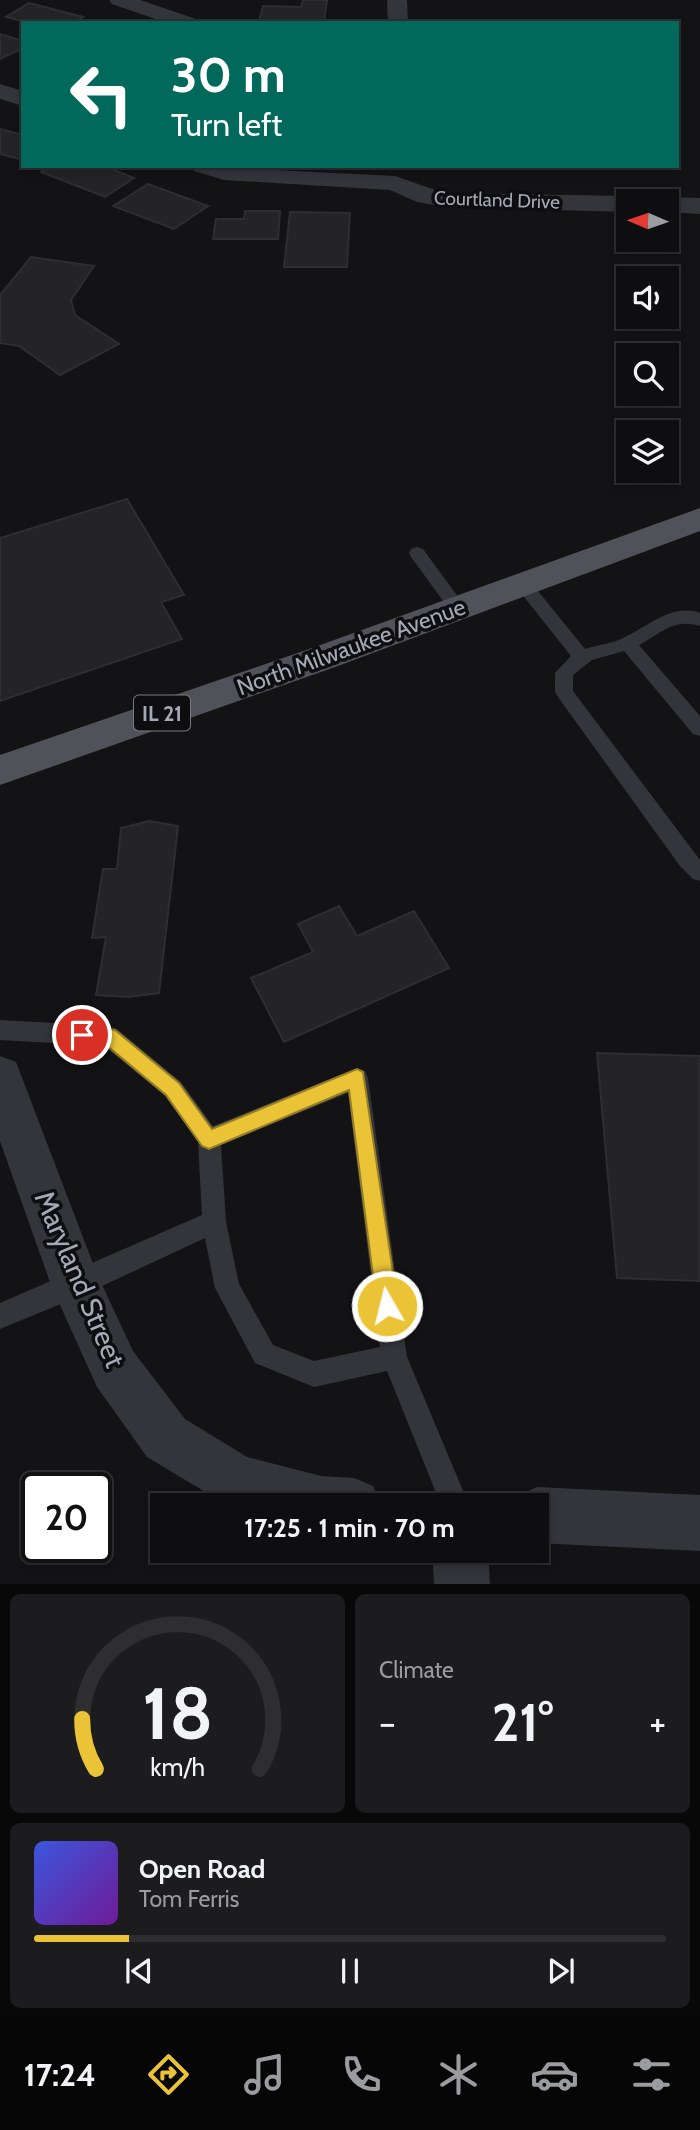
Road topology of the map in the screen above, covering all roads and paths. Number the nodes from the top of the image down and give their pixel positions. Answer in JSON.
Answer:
{"nodes":[{"id":1,"x":119,"y":0,"type":"edge"},
{"id":2,"x":397,"y":0,"type":"edge"},
{"id":3,"x":183,"y":21,"type":"edge"},
{"id":4,"x":398,"y":21,"type":"edge"},
{"id":5,"x":0,"y":91,"type":"edge"},
{"id":6,"x":21,"y":98,"type":"edge"},
{"id":7,"x":209,"y":168,"type":"edge"},
{"id":8,"x":405,"y":176,"type":"edge"},
{"id":9,"x":616,"y":204,"type":"edge"},
{"id":10,"x":679,"y":205,"type":"edge"},
{"id":11,"x":700,"y":206,"type":"edge"},
{"id":12,"x":700,"y":519,"type":"edge"},
{"id":13,"x":417,"y":553,"type":"dead end"},
{"id":14,"x":523,"y":584,"type":"junction"},
{"id":15,"x":458,"y":609,"type":"junction"},
{"id":16,"x":700,"y":620,"type":"edge"},
{"id":17,"x":628,"y":644,"type":"junction"},
{"id":18,"x":582,"y":657,"type":"junction"},
{"id":19,"x":700,"y":729,"type":"edge"},
{"id":20,"x":0,"y":770,"type":"edge"},
{"id":21,"x":700,"y":873,"type":"edge"},
{"id":22,"x":0,"y":1030,"type":"edge"},
{"id":23,"x":0,"y":1077,"type":"edge"},
{"id":24,"x":209,"y":1139,"type":"junction"},
{"id":25,"x":214,"y":1222,"type":"junction"},
{"id":26,"x":76,"y":1285,"type":"junction"},
{"id":27,"x":0,"y":1316,"type":"edge"},
{"id":28,"x":394,"y":1357,"type":"junction"},
{"id":29,"x":281,"y":1493,"type":"edge"},
{"id":30,"x":451,"y":1493,"type":"edge"},
{"id":31,"x":549,"y":1516,"type":"edge"},
{"id":32,"x":700,"y":1523,"type":"edge"},
{"id":33,"x":461,"y":1563,"type":"edge"},
{"id":34,"x":462,"y":1584,"type":"edge"}],
"edges":[{"from":1,"to":3,"type":"street"},
{"from":2,"to":4,"type":"street"},
{"from":5,"to":6,"type":"street"},
{"from":7,"to":8,"type":"street","name":"Courtland Drive"},
{"from":8,"to":9,"type":"street","name":"Courtland Drive"},
{"from":10,"to":11,"type":"street"},
{"from":12,"to":14,"type":"main road","name":"North Milwaukee Avenue","number":"IL 21"},
{"from":13,"to":15,"type":"lane"},
{"from":14,"to":15,"type":"main road","name":"North Milwaukee Avenue","number":"IL 21"},
{"from":14,"to":18,"type":"lane"},
{"from":15,"to":20,"type":"main road","name":"North Milwaukee Avenue","number":"IL 21"},
{"from":16,"to":17,"type":"lane"},
{"from":17,"to":18,"type":"lane"},
{"from":17,"to":19,"type":"lane"},
{"from":18,"to":21,"type":"lane"},
{"from":22,"to":24,"type":"lane"},
{"from":23,"to":26,"type":"street","name":"Maryland Street"},
{"from":24,"to":25,"type":"lane"},
{"from":24,"to":28,"type":"lane"},
{"from":25,"to":26,"type":"lane"},
{"from":25,"to":28,"type":"lane"},
{"from":26,"to":27,"type":"lane"},
{"from":26,"to":29,"type":"street","name":"Maryland Street"},
{"from":28,"to":30,"type":"lane"},
{"from":31,"to":32,"type":"street"},
{"from":33,"to":34,"type":"street"}]}
